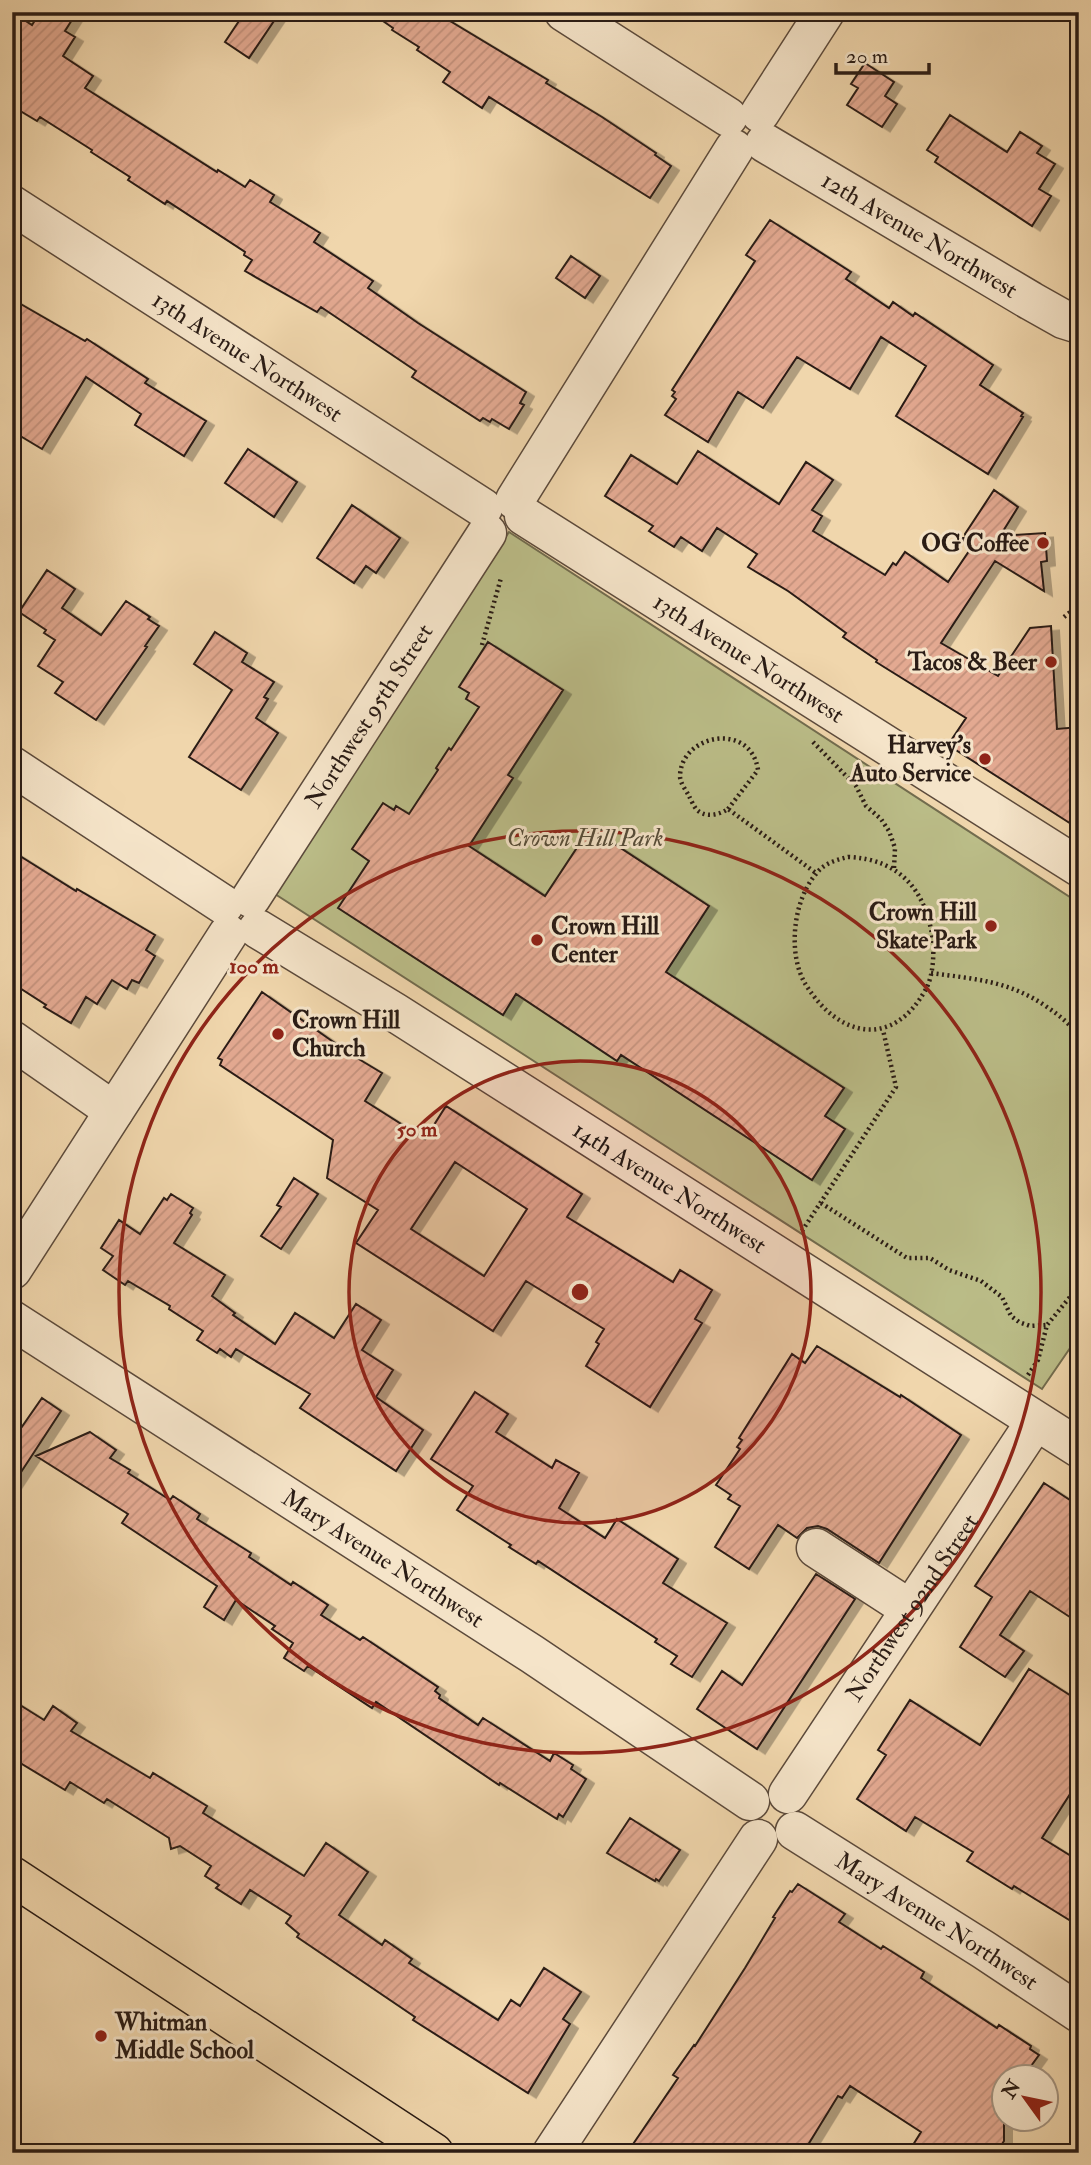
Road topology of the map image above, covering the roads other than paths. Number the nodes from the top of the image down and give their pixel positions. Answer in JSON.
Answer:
{"nodes":[{"id":1,"x":564,"y":12,"type":"edge"},
{"id":2,"x":825,"y":12,"type":"edge"},
{"id":3,"x":747,"y":130,"type":"junction"},
{"id":4,"x":12,"y":205,"type":"edge"},
{"id":5,"x":1079,"y":324,"type":"edge"},
{"id":6,"x":502,"y":514,"type":"junction"},
{"id":7,"x":12,"y":766,"type":"edge"},
{"id":8,"x":1079,"y":867,"type":"edge"},
{"id":9,"x":240,"y":916,"type":"junction"},
{"id":10,"x":12,"y":1040,"type":"edge"},
{"id":11,"x":114,"y":1111,"type":"junction"},
{"id":12,"x":12,"y":1270,"type":"edge"},
{"id":13,"x":12,"y":1297,"type":"edge"},
{"id":14,"x":12,"y":1310,"type":"edge"},
{"id":15,"x":12,"y":1320,"type":"edge"},
{"id":16,"x":1035,"y":1422,"type":"junction"},
{"id":17,"x":1079,"y":1448,"type":"edge"},
{"id":18,"x":816,"y":1548,"type":"dead end"},
{"id":19,"x":910,"y":1609,"type":"junction"},
{"id":20,"x":750,"y":1801,"type":"junction"},
{"id":21,"x":792,"y":1813,"type":"junction"},
{"id":22,"x":758,"y":1839,"type":"junction"},
{"id":23,"x":12,"y":1876,"type":"edge"},
{"id":24,"x":1079,"y":2014,"type":"edge"},
{"id":25,"x":434,"y":2153,"type":"edge"},
{"id":26,"x":552,"y":2153,"type":"edge"}],
"edges":[{"from":1,"to":3,"type":"street","name":"12th Avenue Northwest"},
{"from":2,"to":3,"type":"street","name":"Northwest 95th Street"},
{"from":3,"to":5,"type":"street","name":"12th Avenue Northwest"},
{"from":3,"to":6,"type":"street","name":"Northwest 95th Street"},
{"from":4,"to":6,"type":"street","name":"13th Avenue Northwest"},
{"from":6,"to":8,"type":"street","name":"13th Avenue Northwest"},
{"from":6,"to":9,"type":"street","name":"Northwest 95th Street"},
{"from":7,"to":9,"type":"street","name":"14th Avenue Northwest"},
{"from":9,"to":11,"type":"street","name":"Northwest 95th Street"},
{"from":9,"to":16,"type":"street","name":"14th Avenue Northwest"},
{"from":10,"to":11,"type":"street"},
{"from":11,"to":12,"type":"street","name":"Northwest 95th Street"},
{"from":13,"to":14,"type":"street"},
{"from":15,"to":20,"type":"street","name":"Mary Avenue Northwest"},
{"from":16,"to":17,"type":"street","name":"14th Avenue Northwest"},
{"from":16,"to":19,"type":"street","name":"Northwest 92nd Street"},
{"from":18,"to":19,"type":"street"},
{"from":19,"to":21,"type":"street","name":"Northwest 92nd Street"},
{"from":20,"to":21,"type":"street"},
{"from":20,"to":22,"type":"street"},
{"from":21,"to":22,"type":"street"},
{"from":21,"to":24,"type":"street","name":"Mary Avenue Northwest"},
{"from":22,"to":26,"type":"street"},
{"from":23,"to":25,"type":"main road"}]}
